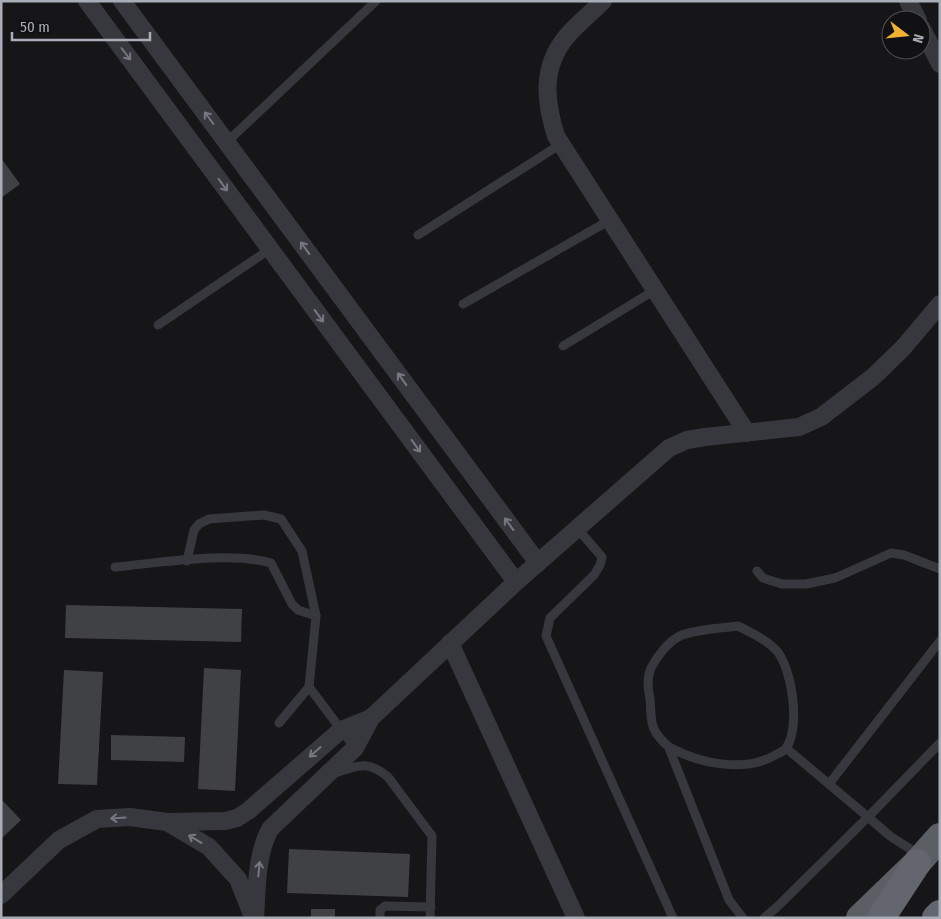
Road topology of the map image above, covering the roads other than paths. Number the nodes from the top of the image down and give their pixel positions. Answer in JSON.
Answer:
{"nodes":[{"id":1,"x":87,"y":1,"type":"edge"},
{"id":2,"x":122,"y":1,"type":"edge"},
{"id":3,"x":376,"y":1,"type":"edge"},
{"id":4,"x":603,"y":1,"type":"edge"},
{"id":5,"x":931,"y":46,"type":"edge"},
{"id":6,"x":939,"y":62,"type":"edge"},
{"id":7,"x":185,"y":86,"type":"junction"},
{"id":8,"x":162,"y":103,"type":"junction"},
{"id":9,"x":227,"y":142,"type":"junction"},
{"id":10,"x":561,"y":144,"type":"junction"},
{"id":11,"x":610,"y":220,"type":"junction"},
{"id":12,"x":418,"y":235,"type":"dead end"},
{"id":13,"x":270,"y":249,"type":"junction"},
{"id":14,"x":655,"y":290,"type":"junction"},
{"id":15,"x":464,"y":304,"type":"dead end"},
{"id":16,"x":937,"y":313,"type":"edge"},
{"id":17,"x":158,"y":325,"type":"dead end"},
{"id":18,"x":564,"y":346,"type":"dead end"},
{"id":19,"x":746,"y":434,"type":"junction"},
{"id":20,"x":577,"y":528,"type":"junction"},
{"id":21,"x":187,"y":561,"type":"junction"},
{"id":22,"x":538,"y":563,"type":"junction"},
{"id":23,"x":115,"y":567,"type":"dead end"},
{"id":24,"x":940,"y":570,"type":"edge"},
{"id":25,"x":757,"y":571,"type":"dead end"},
{"id":26,"x":516,"y":582,"type":"junction"},
{"id":27,"x":316,"y":616,"type":"junction"},
{"id":28,"x":940,"y":641,"type":"edge"},
{"id":29,"x":450,"y":643,"type":"junction"},
{"id":30,"x":309,"y":687,"type":"junction"},
{"id":31,"x":371,"y":718,"type":"junction"},
{"id":32,"x":279,"y":723,"type":"dead end"},
{"id":33,"x":341,"y":730,"type":"junction"},
{"id":34,"x":940,"y":743,"type":"edge"},
{"id":35,"x":355,"y":748,"type":"junction"},
{"id":36,"x":669,"y":748,"type":"junction"},
{"id":37,"x":786,"y":748,"type":"junction"},
{"id":38,"x":326,"y":776,"type":"junction"},
{"id":39,"x":829,"y":784,"type":"junction"},
{"id":40,"x":868,"y":817,"type":"junction"},
{"id":41,"x":167,"y":822,"type":"junction"},
{"id":42,"x":940,"y":836,"type":"edge"},
{"id":43,"x":919,"y":860,"type":"junction"},
{"id":44,"x":1,"y":895,"type":"edge"},
{"id":45,"x":430,"y":907,"type":"junction"},
{"id":46,"x":940,"y":914,"type":"edge"},
{"id":47,"x":254,"y":918,"type":"edge"},
{"id":48,"x":380,"y":918,"type":"edge"},
{"id":49,"x":430,"y":918,"type":"edge"},
{"id":50,"x":576,"y":918,"type":"edge"},
{"id":51,"x":673,"y":918,"type":"edge"},
{"id":52,"x":743,"y":918,"type":"edge"},
{"id":53,"x":764,"y":918,"type":"edge"},
{"id":54,"x":860,"y":918,"type":"edge"},
{"id":55,"x":881,"y":918,"type":"edge"},
{"id":56,"x":936,"y":918,"type":"edge"}],
"edges":[{"from":1,"to":8,"type":"street","one_way":true},
{"from":2,"to":7,"type":"street"},
{"from":3,"to":9,"type":"lane"},
{"from":4,"to":10,"type":"street"},
{"from":5,"to":6,"type":"street"},
{"from":7,"to":8,"type":"street"},
{"from":9,"to":7,"type":"street","one_way":true},
{"from":8,"to":13,"type":"street","one_way":true},
{"from":22,"to":9,"type":"street","one_way":true},
{"from":10,"to":11,"type":"street"},
{"from":10,"to":12,"type":"lane"},
{"from":11,"to":14,"type":"street"},
{"from":11,"to":15,"type":"lane"},
{"from":13,"to":17,"type":"lane"},
{"from":13,"to":26,"type":"street","one_way":true},
{"from":14,"to":18,"type":"lane"},
{"from":14,"to":19,"type":"street"},
{"from":16,"to":19,"type":"street"},
{"from":19,"to":20,"type":"street"},
{"from":20,"to":22,"type":"street"},
{"from":20,"to":51,"type":"lane"},
{"from":21,"to":23,"type":"lane"},
{"from":21,"to":27,"type":"lane"},
{"from":21,"to":27,"type":"lane"},
{"from":22,"to":26,"type":"street"},
{"from":24,"to":25,"type":"lane"},
{"from":26,"to":29,"type":"street"},
{"from":27,"to":30,"type":"lane"},
{"from":28,"to":39,"type":"lane"},
{"from":29,"to":31,"type":"street"},
{"from":29,"to":50,"type":"street"},
{"from":30,"to":32,"type":"lane"},
{"from":30,"to":33,"type":"lane"},
{"from":31,"to":33,"type":"street"},
{"from":31,"to":35,"type":"street"},
{"from":33,"to":35,"type":"lane"},
{"from":33,"to":41,"type":"street","one_way":true},
{"from":34,"to":40,"type":"lane"},
{"from":35,"to":38,"type":"street"},
{"from":36,"to":37,"type":"lane"},
{"from":36,"to":37,"type":"lane"},
{"from":36,"to":52,"type":"lane"},
{"from":37,"to":39,"type":"lane"},
{"from":38,"to":45,"type":"lane"},
{"from":47,"to":38,"type":"street","one_way":true},
{"from":39,"to":40,"type":"lane"},
{"from":40,"to":43,"type":"lane"},
{"from":40,"to":53,"type":"lane"},
{"from":41,"to":44,"type":"street","one_way":true},
{"from":47,"to":41,"type":"street","one_way":true},
{"from":42,"to":43,"type":"highway"},
{"from":43,"to":54,"type":"highway"},
{"from":43,"to":55,"type":"highway"},
{"from":45,"to":48,"type":"lane"},
{"from":45,"to":49,"type":"lane"},
{"from":46,"to":56,"type":"highway"}]}
